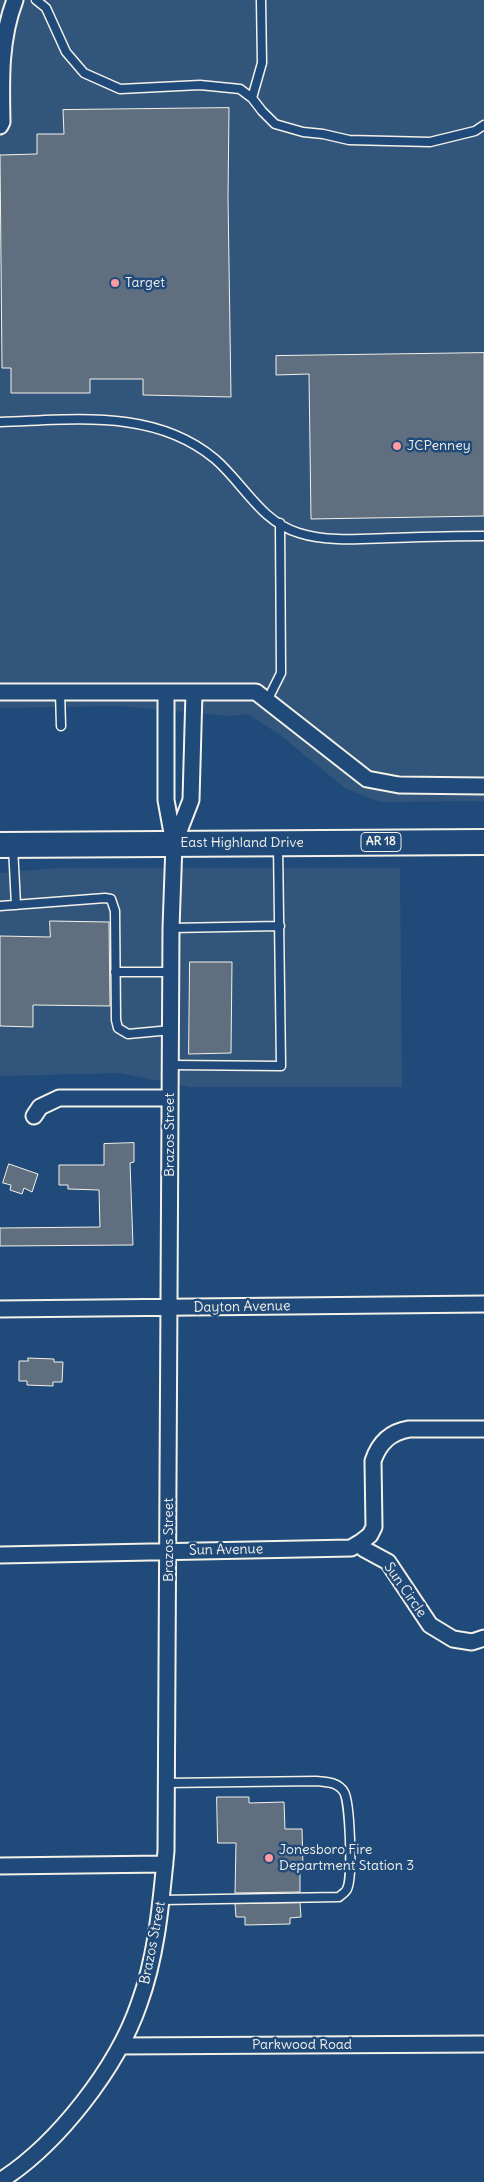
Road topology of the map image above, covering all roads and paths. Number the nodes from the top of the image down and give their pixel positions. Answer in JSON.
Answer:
{"nodes":[{"id":1,"x":15,"y":0,"type":"edge"},
{"id":2,"x":36,"y":0,"type":"edge"},
{"id":3,"x":261,"y":0,"type":"edge"},
{"id":4,"x":252,"y":98,"type":"junction"},
{"id":5,"x":484,"y":124,"type":"edge"},
{"id":6,"x":0,"y":126,"type":"edge"},
{"id":7,"x":0,"y":422,"type":"edge"},
{"id":8,"x":280,"y":524,"type":"junction"},
{"id":9,"x":484,"y":536,"type":"edge"},
{"id":10,"x":0,"y":692,"type":"edge"},
{"id":11,"x":60,"y":692,"type":"junction"},
{"id":12,"x":166,"y":692,"type":"junction"},
{"id":13,"x":194,"y":692,"type":"junction"},
{"id":14,"x":267,"y":701,"type":"junction"},
{"id":15,"x":61,"y":726,"type":"dead end"},
{"id":16,"x":484,"y":786,"type":"edge"},
{"id":17,"x":484,"y":842,"type":"edge"},
{"id":18,"x":278,"y":843,"type":"junction"},
{"id":19,"x":174,"y":844,"type":"junction"},
{"id":20,"x":7,"y":845,"type":"edge"},
{"id":21,"x":16,"y":905,"type":"junction"},
{"id":22,"x":0,"y":906,"type":"edge"},
{"id":23,"x":280,"y":926,"type":"junction"},
{"id":24,"x":171,"y":928,"type":"junction"},
{"id":25,"x":115,"y":972,"type":"junction"},
{"id":26,"x":171,"y":972,"type":"junction"},
{"id":27,"x":171,"y":1030,"type":"junction"},
{"id":28,"x":171,"y":1065,"type":"junction"},
{"id":29,"x":170,"y":1098,"type":"junction"},
{"id":30,"x":34,"y":1116,"type":"dead end"},
{"id":31,"x":484,"y":1304,"type":"edge"},
{"id":32,"x":169,"y":1307,"type":"junction"},
{"id":33,"x":0,"y":1309,"type":"edge"},
{"id":34,"x":484,"y":1429,"type":"edge"},
{"id":35,"x":360,"y":1542,"type":"junction"},
{"id":36,"x":169,"y":1550,"type":"junction"},
{"id":37,"x":0,"y":1555,"type":"edge"},
{"id":38,"x":484,"y":1638,"type":"edge"},
{"id":39,"x":167,"y":1783,"type":"junction"},
{"id":40,"x":165,"y":1864,"type":"junction"},
{"id":41,"x":0,"y":1866,"type":"edge"},
{"id":42,"x":162,"y":1900,"type":"junction"},
{"id":43,"x":484,"y":2044,"type":"edge"},
{"id":44,"x":121,"y":2046,"type":"junction"},
{"id":45,"x":0,"y":2181,"type":"edge"}],
"edges":[{"from":1,"to":6,"type":"street"},
{"from":2,"to":4,"type":"lane"},
{"from":3,"to":4,"type":"lane"},
{"from":4,"to":5,"type":"lane"},
{"from":7,"to":8,"type":"lane"},
{"from":8,"to":9,"type":"lane"},
{"from":8,"to":14,"type":"lane"},
{"from":10,"to":11,"type":"street"},
{"from":11,"to":12,"type":"street"},
{"from":11,"to":15,"type":"lane"},
{"from":12,"to":13,"type":"street"},
{"from":12,"to":19,"type":"street"},
{"from":13,"to":14,"type":"street"},
{"from":13,"to":19,"type":"street"},
{"from":14,"to":16,"type":"street"},
{"from":17,"to":18,"type":"main road","name":"East Highland Drive","number":"AR 18"},
{"from":18,"to":19,"type":"main road","name":"East Highland Drive","number":"AR 18"},
{"from":18,"to":23,"type":"lane"},
{"from":19,"to":20,"type":"main road","name":"East Highland Drive","number":"AR 18"},
{"from":19,"to":24,"type":"street","name":"Brazos Street"},
{"from":20,"to":21,"type":"lane"},
{"from":21,"to":22,"type":"lane"},
{"from":21,"to":25,"type":"lane"},
{"from":23,"to":24,"type":"lane"},
{"from":23,"to":28,"type":"lane"},
{"from":24,"to":26,"type":"street","name":"Brazos Street"},
{"from":25,"to":26,"type":"lane"},
{"from":25,"to":27,"type":"lane"},
{"from":26,"to":27,"type":"street","name":"Brazos Street"},
{"from":27,"to":28,"type":"street","name":"Brazos Street"},
{"from":28,"to":29,"type":"street","name":"Brazos Street"},
{"from":29,"to":30,"type":"street"},
{"from":29,"to":32,"type":"street","name":"Brazos Street"},
{"from":31,"to":32,"type":"street","name":"Dayton Avenue"},
{"from":32,"to":33,"type":"street","name":"Dayton Avenue"},
{"from":32,"to":36,"type":"street","name":"Brazos Street"},
{"from":34,"to":35,"type":"street"},
{"from":35,"to":36,"type":"street","name":"Sun Avenue"},
{"from":35,"to":38,"type":"street","name":"Sun Circle"},
{"from":36,"to":37,"type":"street","name":"Sun Avenue"},
{"from":36,"to":39,"type":"street","name":"Brazos Street"},
{"from":39,"to":40,"type":"street","name":"Brazos Street"},
{"from":39,"to":42,"type":"lane"},
{"from":40,"to":41,"type":"street"},
{"from":40,"to":42,"type":"street","name":"Brazos Street"},
{"from":42,"to":44,"type":"street","name":"Brazos Street"},
{"from":43,"to":44,"type":"street","name":"Parkwood Road"},
{"from":44,"to":45,"type":"street","name":"Brazos Street"}]}
